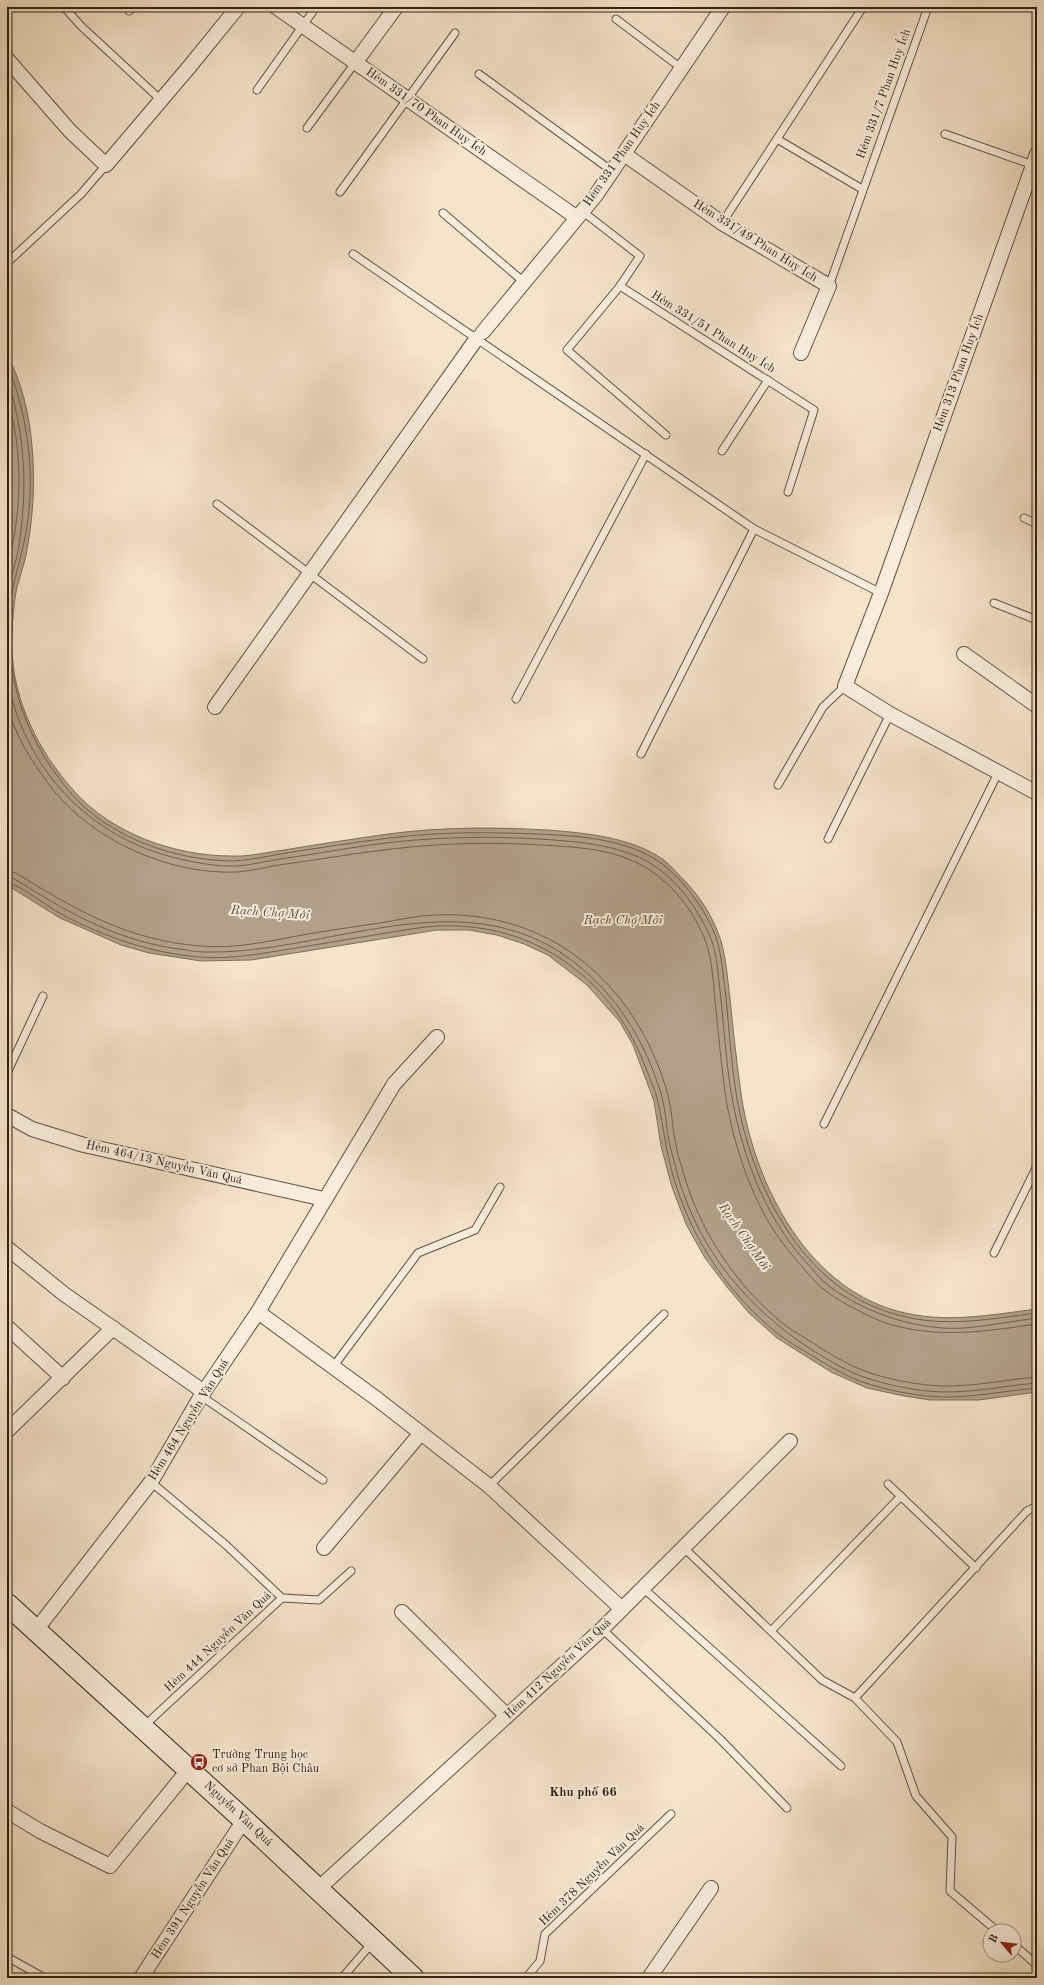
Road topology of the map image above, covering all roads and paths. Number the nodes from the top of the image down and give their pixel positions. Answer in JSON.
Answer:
{"nodes":[{"id":1,"x":64,"y":7,"type":"edge"},
{"id":2,"x":238,"y":7,"type":"edge"},
{"id":3,"x":276,"y":7,"type":"edge"},
{"id":4,"x":316,"y":7,"type":"edge"},
{"id":5,"x":396,"y":7,"type":"edge"},
{"id":6,"x":723,"y":7,"type":"edge"},
{"id":7,"x":863,"y":7,"type":"edge"},
{"id":8,"x":928,"y":7,"type":"edge"},
{"id":9,"x":616,"y":19,"type":"dead end"},
{"id":10,"x":302,"y":26,"type":"junction"},
{"id":11,"x":455,"y":33,"type":"dead end"},
{"id":12,"x":7,"y":59,"type":"edge"},
{"id":13,"x":355,"y":63,"type":"junction"},
{"id":14,"x":681,"y":68,"type":"junction"},
{"id":15,"x":479,"y":74,"type":"dead end"},
{"id":16,"x":257,"y":90,"type":"dead end"},
{"id":17,"x":161,"y":100,"type":"junction"},
{"id":18,"x":407,"y":100,"type":"junction"},
{"id":19,"x":307,"y":128,"type":"dead end"},
{"id":20,"x":945,"y":134,"type":"dead end"},
{"id":21,"x":777,"y":139,"type":"junction"},
{"id":22,"x":624,"y":154,"type":"junction"},
{"id":23,"x":1035,"y":159,"type":"edge"},
{"id":24,"x":106,"y":165,"type":"junction"},
{"id":25,"x":612,"y":171,"type":"junction"},
{"id":26,"x":862,"y":189,"type":"junction"},
{"id":27,"x":340,"y":192,"type":"dead end"},
{"id":28,"x":442,"y":213,"type":"dead end"},
{"id":29,"x":579,"y":214,"type":"junction"},
{"id":30,"x":722,"y":223,"type":"junction"},
{"id":31,"x":353,"y":254,"type":"dead end"},
{"id":32,"x":7,"y":263,"type":"edge"},
{"id":33,"x":525,"y":283,"type":"junction"},
{"id":34,"x":620,"y":286,"type":"junction"},
{"id":35,"x":829,"y":286,"type":"junction"},
{"id":36,"x":480,"y":335,"type":"junction"},
{"id":37,"x":801,"y":353,"type":"dead end"},
{"id":38,"x":768,"y":380,"type":"junction"},
{"id":39,"x":666,"y":435,"type":"dead end"},
{"id":40,"x":722,"y":451,"type":"dead end"},
{"id":41,"x":646,"y":454,"type":"junction"},
{"id":42,"x":788,"y":492,"type":"dead end"},
{"id":43,"x":218,"y":504,"type":"dead end"},
{"id":44,"x":1024,"y":518,"type":"dead end"},
{"id":45,"x":1037,"y":524,"type":"edge"},
{"id":46,"x":754,"y":528,"type":"junction"},
{"id":47,"x":310,"y":575,"type":"junction"},
{"id":48,"x":882,"y":593,"type":"junction"},
{"id":49,"x":994,"y":603,"type":"dead end"},
{"id":50,"x":1037,"y":620,"type":"edge"},
{"id":51,"x":964,"y":654,"type":"dead end"},
{"id":52,"x":423,"y":659,"type":"dead end"},
{"id":53,"x":845,"y":686,"type":"junction"},
{"id":54,"x":516,"y":699,"type":"dead end"},
{"id":55,"x":1037,"y":706,"type":"edge"},
{"id":56,"x":215,"y":707,"type":"dead end"},
{"id":57,"x":890,"y":714,"type":"junction"},
{"id":58,"x":641,"y":754,"type":"dead end"},
{"id":59,"x":998,"y":773,"type":"junction"},
{"id":60,"x":778,"y":784,"type":"dead end"},
{"id":61,"x":1037,"y":794,"type":"edge"},
{"id":62,"x":828,"y":839,"type":"dead end"},
{"id":63,"x":43,"y":996,"type":"dead end"},
{"id":64,"x":437,"y":1037,"type":"dead end"},
{"id":65,"x":7,"y":1073,"type":"edge"},
{"id":66,"x":7,"y":1115,"type":"edge"},
{"id":67,"x":824,"y":1124,"type":"dead end"},
{"id":68,"x":1037,"y":1166,"type":"edge"},
{"id":69,"x":500,"y":1187,"type":"dead end"},
{"id":70,"x":324,"y":1199,"type":"junction"},
{"id":71,"x":7,"y":1248,"type":"edge"},
{"id":72,"x":994,"y":1254,"type":"dead end"},
{"id":73,"x":258,"y":1312,"type":"junction"},
{"id":74,"x":664,"y":1314,"type":"dead end"},
{"id":75,"x":7,"y":1327,"type":"edge"},
{"id":76,"x":113,"y":1328,"type":"junction"},
{"id":77,"x":333,"y":1367,"type":"junction"},
{"id":78,"x":63,"y":1378,"type":"junction"},
{"id":79,"x":203,"y":1394,"type":"junction"},
{"id":80,"x":7,"y":1431,"type":"edge"},
{"id":81,"x":421,"y":1433,"type":"junction"},
{"id":82,"x":790,"y":1441,"type":"dead end"},
{"id":83,"x":323,"y":1480,"type":"dead end"},
{"id":84,"x":151,"y":1482,"type":"junction"},
{"id":85,"x":888,"y":1484,"type":"dead end"},
{"id":86,"x":489,"y":1486,"type":"junction"},
{"id":87,"x":901,"y":1496,"type":"junction"},
{"id":88,"x":1037,"y":1506,"type":"edge"},
{"id":89,"x":324,"y":1548,"type":"dead end"},
{"id":90,"x":684,"y":1548,"type":"junction"},
{"id":91,"x":976,"y":1568,"type":"junction"},
{"id":92,"x":351,"y":1571,"type":"dead end"},
{"id":93,"x":643,"y":1588,"type":"junction"},
{"id":94,"x":282,"y":1598,"type":"junction"},
{"id":95,"x":7,"y":1604,"type":"edge"},
{"id":96,"x":622,"y":1609,"type":"junction"},
{"id":97,"x":402,"y":1612,"type":"dead end"},
{"id":98,"x":602,"y":1629,"type":"junction"},
{"id":99,"x":36,"y":1630,"type":"junction"},
{"id":100,"x":771,"y":1631,"type":"junction"},
{"id":101,"x":855,"y":1698,"type":"junction"},
{"id":102,"x":507,"y":1716,"type":"junction"},
{"id":103,"x":142,"y":1727,"type":"junction"},
{"id":104,"x":841,"y":1766,"type":"dead end"},
{"id":105,"x":189,"y":1769,"type":"junction"},
{"id":106,"x":787,"y":1808,"type":"dead end"},
{"id":107,"x":7,"y":1811,"type":"edge"},
{"id":108,"x":671,"y":1814,"type":"dead end"},
{"id":109,"x":244,"y":1820,"type":"junction"},
{"id":110,"x":711,"y":1888,"type":"dead end"},
{"id":111,"x":318,"y":1889,"type":"junction"},
{"id":112,"x":988,"y":1923,"type":"edge"},
{"id":113,"x":374,"y":1941,"type":"junction"},
{"id":114,"x":1022,"y":1952,"type":"edge"},
{"id":115,"x":7,"y":1957,"type":"edge"},
{"id":116,"x":1037,"y":1965,"type":"edge"},
{"id":117,"x":45,"y":1978,"type":"edge"},
{"id":118,"x":141,"y":1978,"type":"edge"},
{"id":119,"x":342,"y":1978,"type":"edge"},
{"id":120,"x":414,"y":1978,"type":"edge"},
{"id":121,"x":526,"y":1978,"type":"edge"},
{"id":122,"x":649,"y":1978,"type":"edge"}],
"edges":[{"from":1,"to":17,"type":"lane"},
{"from":2,"to":17,"type":"street"},
{"from":3,"to":10,"type":"street","name":"Hẻm 331/70 Phan Huy Ích"},
{"from":4,"to":10,"type":"lane"},
{"from":5,"to":13,"type":"street"},
{"from":6,"to":14,"type":"street","name":"Hẻm 331 Phan Huy Ích"},
{"from":7,"to":21,"type":"lane"},
{"from":8,"to":26,"type":"lane","name":"Hẻm 331/7 Phan Huy Ích"},
{"from":9,"to":14,"type":"lane"},
{"from":10,"to":13,"type":"street","name":"Hẻm 331/70 Phan Huy Ích"},
{"from":10,"to":16,"type":"lane"},
{"from":11,"to":18,"type":"lane"},
{"from":12,"to":24,"type":"street"},
{"from":13,"to":18,"type":"street","name":"Hẻm 331/70 Phan Huy Ích"},
{"from":13,"to":19,"type":"lane"},
{"from":14,"to":22,"type":"street","name":"Hẻm 331 Phan Huy Ích"},
{"from":15,"to":25,"type":"lane"},
{"from":17,"to":24,"type":"street"},
{"from":18,"to":27,"type":"lane"},
{"from":18,"to":29,"type":"street","name":"Hẻm 331/70 Phan Huy Ích"},
{"from":20,"to":23,"type":"lane"},
{"from":21,"to":26,"type":"lane"},
{"from":21,"to":30,"type":"lane"},
{"from":22,"to":25,"type":"street","name":"Hẻm 331 Phan Huy Ích"},
{"from":22,"to":30,"type":"street","name":"Hẻm 331/49 Phan Huy Ích"},
{"from":23,"to":48,"type":"street","name":"Hẻm 313 Phan Huy Ích"},
{"from":24,"to":32,"type":"lane"},
{"from":25,"to":29,"type":"street","name":"Hẻm 331 Phan Huy Ích"},
{"from":26,"to":35,"type":"lane","name":"Hẻm 331/7 Phan Huy Ích"},
{"from":28,"to":33,"type":"lane"},
{"from":29,"to":33,"type":"street","name":"Hẻm 331 Phan Huy Ích"},
{"from":29,"to":34,"type":"lane"},
{"from":30,"to":35,"type":"street","name":"Hẻm 331/49 Phan Huy Ích"},
{"from":31,"to":36,"type":"lane"},
{"from":33,"to":36,"type":"street","name":"Hẻm 331 Phan Huy Ích"},
{"from":34,"to":38,"type":"lane","name":"Hẻm 331/51 Phan Huy Ích"},
{"from":34,"to":39,"type":"lane"},
{"from":35,"to":37,"type":"street"},
{"from":36,"to":41,"type":"lane"},
{"from":36,"to":47,"type":"street","name":"Hẻm 331 Phan Huy Ích"},
{"from":38,"to":40,"type":"lane"},
{"from":38,"to":42,"type":"lane","name":"Hẻm 331/51 Phan Huy Ích"},
{"from":41,"to":46,"type":"lane"},
{"from":41,"to":54,"type":"lane"},
{"from":43,"to":47,"type":"lane"},
{"from":44,"to":45,"type":"lane"},
{"from":46,"to":48,"type":"lane"},
{"from":46,"to":58,"type":"lane"},
{"from":47,"to":52,"type":"lane"},
{"from":47,"to":56,"type":"street","name":"Hẻm 331 Phan Huy Ích"},
{"from":48,"to":53,"type":"street","name":"Hẻm 313 Phan Huy Ích"},
{"from":49,"to":50,"type":"lane"},
{"from":51,"to":55,"type":"street"},
{"from":53,"to":57,"type":"street"},
{"from":53,"to":60,"type":"lane"},
{"from":57,"to":59,"type":"street"},
{"from":57,"to":62,"type":"lane"},
{"from":59,"to":61,"type":"street"},
{"from":59,"to":67,"type":"lane"},
{"from":63,"to":65,"type":"lane"},
{"from":64,"to":70,"type":"street","name":"Hẻm 464 Nguyễn Văn Quá"},
{"from":66,"to":70,"type":"street","name":"Hẻm 464/13 Nguyễn Văn Quá"},
{"from":68,"to":72,"type":"lane"},
{"from":69,"to":77,"type":"lane"},
{"from":70,"to":73,"type":"street","name":"Hẻm 464 Nguyễn Văn Quá"},
{"from":71,"to":76,"type":"street"},
{"from":73,"to":77,"type":"street"},
{"from":73,"to":79,"type":"street","name":"Hẻm 464 Nguyễn Văn Quá"},
{"from":74,"to":86,"type":"lane"},
{"from":75,"to":78,"type":"street"},
{"from":76,"to":78,"type":"street"},
{"from":76,"to":79,"type":"street"},
{"from":77,"to":81,"type":"street"},
{"from":78,"to":80,"type":"street"},
{"from":79,"to":83,"type":"lane"},
{"from":79,"to":84,"type":"street","name":"Hẻm 464 Nguyễn Văn Quá"},
{"from":81,"to":86,"type":"street"},
{"from":81,"to":89,"type":"street"},
{"from":82,"to":90,"type":"street","name":"Hẻm 412 Nguyễn Văn Quá"},
{"from":84,"to":94,"type":"lane"},
{"from":84,"to":99,"type":"street","name":"Hẻm 464 Nguyễn Văn Quá"},
{"from":85,"to":87,"type":"lane"},
{"from":86,"to":96,"type":"street"},
{"from":87,"to":91,"type":"lane"},
{"from":87,"to":100,"type":"lane"},
{"from":88,"to":91,"type":"lane"},
{"from":90,"to":93,"type":"street","name":"Hẻm 412 Nguyễn Văn Quá"},
{"from":90,"to":100,"type":"lane"},
{"from":91,"to":101,"type":"lane"},
{"from":92,"to":94,"type":"lane","name":"Hẻm 444 Nguyễn Văn Quá"},
{"from":93,"to":96,"type":"street","name":"Hẻm 412 Nguyễn Văn Quá"},
{"from":93,"to":104,"type":"lane"},
{"from":94,"to":103,"type":"lane","name":"Hẻm 444 Nguyễn Văn Quá"},
{"from":95,"to":99,"type":"main road","name":"Nguyễn Văn Quá"},
{"from":96,"to":98,"type":"street","name":"Hẻm 412 Nguyễn Văn Quá"},
{"from":97,"to":102,"type":"street"},
{"from":98,"to":102,"type":"street","name":"Hẻm 412 Nguyễn Văn Quá"},
{"from":98,"to":106,"type":"lane"},
{"from":99,"to":103,"type":"main road","name":"Nguyễn Văn Quá"},
{"from":100,"to":101,"type":"lane"},
{"from":101,"to":112,"type":"lane"},
{"from":102,"to":111,"type":"street","name":"Hẻm 412 Nguyễn Văn Quá"},
{"from":103,"to":105,"type":"main road","name":"Nguyễn Văn Quá"},
{"from":105,"to":107,"type":"street"},
{"from":105,"to":109,"type":"main road","name":"Nguyễn Văn Quá"},
{"from":108,"to":121,"type":"lane","name":"Hẻm 378 Nguyễn Văn Quá"},
{"from":109,"to":111,"type":"main road","name":"Nguyễn Văn Quá"},
{"from":109,"to":118,"type":"street","name":"Hẻm 391 Nguyễn Văn Quá"},
{"from":110,"to":122,"type":"street"},
{"from":111,"to":113,"type":"main road","name":"Nguyễn Văn Quá"},
{"from":113,"to":119,"type":"lane"},
{"from":113,"to":120,"type":"main road","name":"Nguyễn Văn Quá"},
{"from":114,"to":116,"type":"lane"},
{"from":115,"to":117,"type":"lane"}]}
